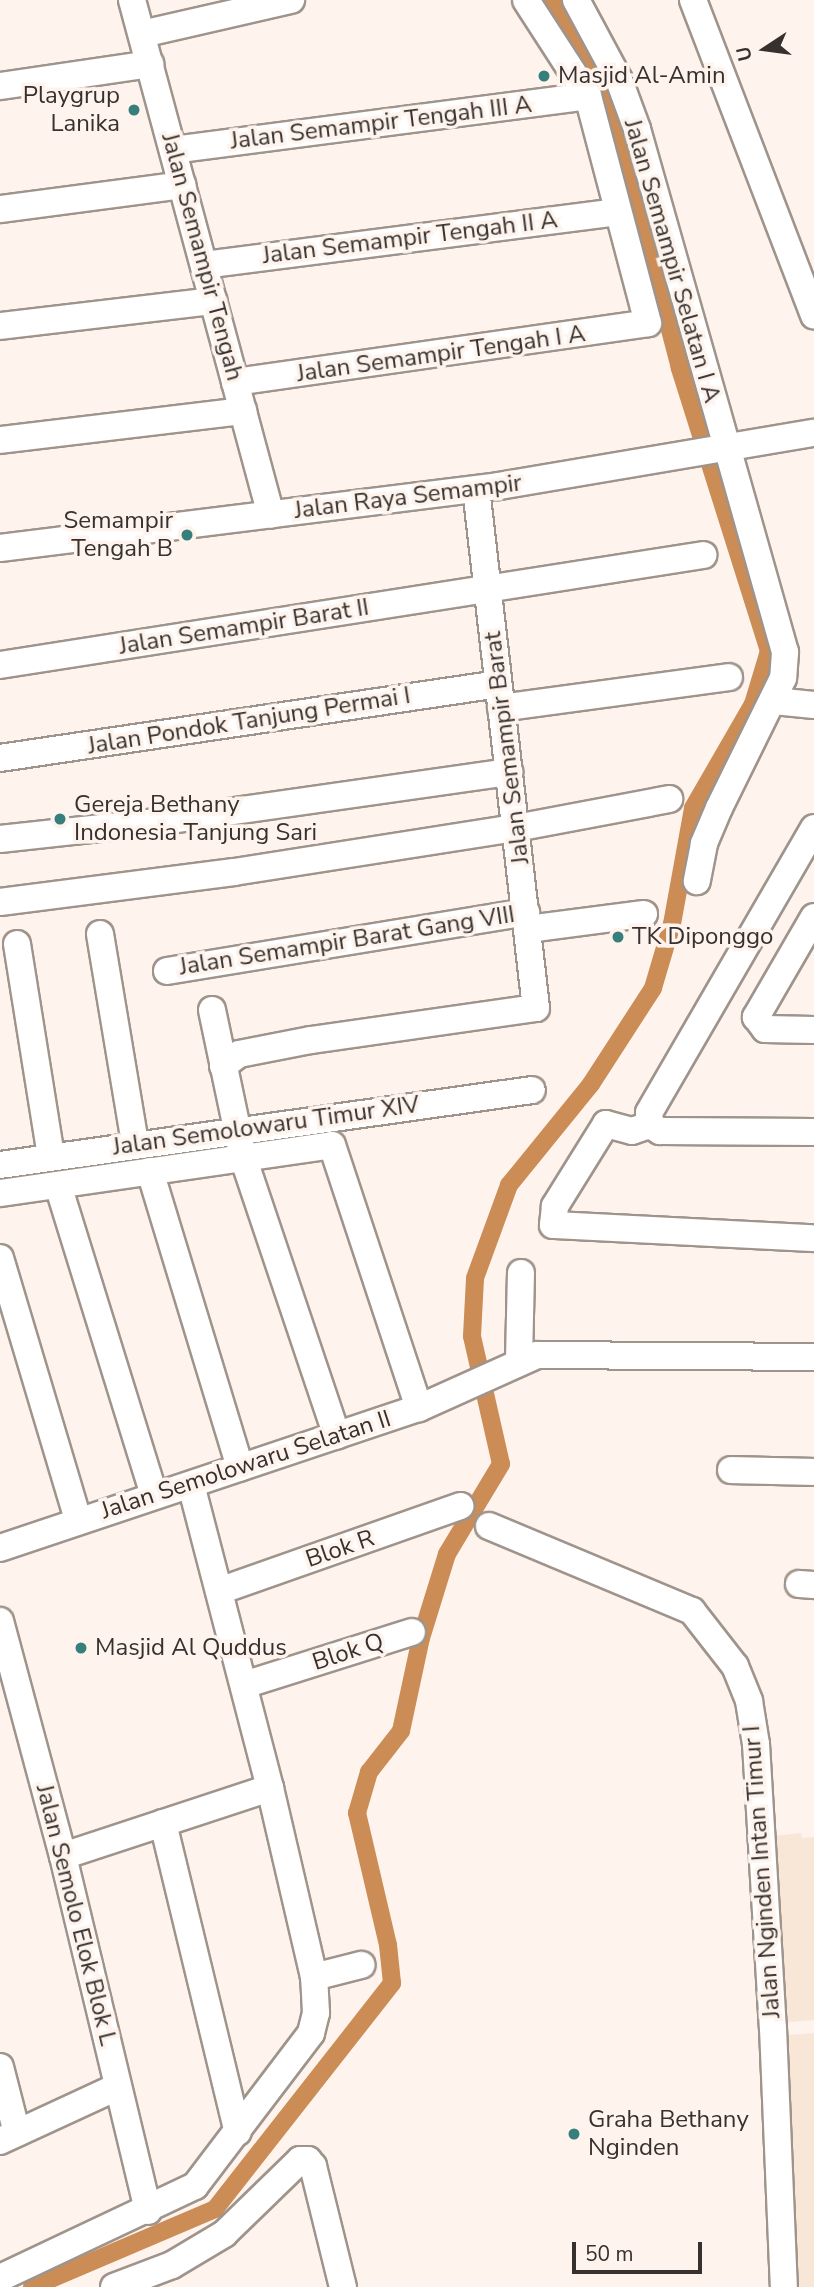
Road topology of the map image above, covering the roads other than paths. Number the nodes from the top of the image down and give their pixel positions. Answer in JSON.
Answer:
{"nodes":[{"id":1,"x":132,"y":0,"type":"edge"},
{"id":2,"x":291,"y":0,"type":"edge"},
{"id":3,"x":563,"y":0,"type":"edge"},
{"id":4,"x":576,"y":0,"type":"edge"},
{"id":5,"x":693,"y":0,"type":"edge"},
{"id":6,"x":534,"y":11,"type":"edge"},
{"id":7,"x":142,"y":34,"type":"junction"},
{"id":8,"x":150,"y":64,"type":"junction"},
{"id":9,"x":0,"y":86,"type":"edge"},
{"id":10,"x":588,"y":96,"type":"junction"},
{"id":11,"x":173,"y":150,"type":"junction"},
{"id":12,"x":182,"y":185,"type":"junction"},
{"id":13,"x":0,"y":209,"type":"edge"},
{"id":14,"x":617,"y":212,"type":"junction"},
{"id":15,"x":204,"y":265,"type":"junction"},
{"id":16,"x":214,"y":301,"type":"junction"},
{"id":17,"x":814,"y":316,"type":"edge"},
{"id":18,"x":0,"y":326,"type":"edge"},
{"id":19,"x":235,"y":382,"type":"junction"},
{"id":20,"x":243,"y":411,"type":"junction"},
{"id":21,"x":814,"y":433,"type":"edge"},
{"id":22,"x":0,"y":440,"type":"edge"},
{"id":23,"x":722,"y":450,"type":"junction"},
{"id":24,"x":476,"y":489,"type":"junction"},
{"id":25,"x":271,"y":515,"type":"junction"},
{"id":26,"x":0,"y":548,"type":"edge"},
{"id":27,"x":703,"y":555,"type":"dead end"},
{"id":28,"x":488,"y":590,"type":"junction"},
{"id":29,"x":0,"y":665,"type":"edge"},
{"id":30,"x":729,"y":677,"type":"dead end"},
{"id":31,"x":500,"y":696,"type":"junction"},
{"id":32,"x":774,"y":701,"type":"junction"},
{"id":33,"x":814,"y":705,"type":"edge"},
{"id":34,"x":0,"y":758,"type":"edge"},
{"id":35,"x":509,"y":772,"type":"junction"},
{"id":36,"x":669,"y":799,"type":"dead end"},
{"id":37,"x":516,"y":828,"type":"junction"},
{"id":38,"x":814,"y":828,"type":"edge"},
{"id":39,"x":0,"y":839,"type":"edge"},
{"id":40,"x":697,"y":881,"type":"dead end"},
{"id":41,"x":0,"y":902,"type":"edge"},
{"id":42,"x":644,"y":914,"type":"dead end"},
{"id":43,"x":814,"y":917,"type":"edge"},
{"id":44,"x":527,"y":921,"type":"junction"},
{"id":45,"x":100,"y":934,"type":"dead end"},
{"id":46,"x":17,"y":944,"type":"dead end"},
{"id":47,"x":806,"y":944,"type":"edge"},
{"id":48,"x":167,"y":971,"type":"dead end"},
{"id":49,"x":212,"y":1010,"type":"dead end"},
{"id":50,"x":814,"y":1030,"type":"edge"},
{"id":51,"x":223,"y":1066,"type":"junction"},
{"id":52,"x":532,"y":1090,"type":"dead end"},
{"id":53,"x":649,"y":1119,"type":"junction"},
{"id":54,"x":238,"y":1130,"type":"junction"},
{"id":55,"x":814,"y":1132,"type":"edge"},
{"id":56,"x":135,"y":1144,"type":"junction"},
{"id":57,"x":51,"y":1157,"type":"junction"},
{"id":58,"x":243,"y":1157,"type":"junction"},
{"id":59,"x":0,"y":1165,"type":"edge"},
{"id":60,"x":150,"y":1171,"type":"junction"},
{"id":61,"x":58,"y":1185,"type":"junction"},
{"id":62,"x":0,"y":1193,"type":"edge"},
{"id":63,"x":814,"y":1238,"type":"edge"},
{"id":64,"x":0,"y":1258,"type":"edge"},
{"id":65,"x":521,"y":1273,"type":"dead end"},
{"id":66,"x":814,"y":1357,"type":"edge"},
{"id":67,"x":519,"y":1360,"type":"junction"},
{"id":68,"x":419,"y":1408,"type":"junction"},
{"id":69,"x":337,"y":1436,"type":"junction"},
{"id":70,"x":240,"y":1468,"type":"junction"},
{"id":71,"x":731,"y":1470,"type":"dead end"},
{"id":72,"x":814,"y":1472,"type":"edge"},
{"id":73,"x":191,"y":1485,"type":"junction"},
{"id":74,"x":155,"y":1496,"type":"junction"},
{"id":75,"x":461,"y":1506,"type":"dead end"},
{"id":76,"x":78,"y":1520,"type":"junction"},
{"id":77,"x":489,"y":1526,"type":"dead end"},
{"id":78,"x":0,"y":1548,"type":"edge"},
{"id":79,"x":219,"y":1591,"type":"junction"},
{"id":80,"x":0,"y":1620,"type":"edge"},
{"id":81,"x":412,"y":1632,"type":"dead end"},
{"id":82,"x":6,"y":1656,"type":"edge"},
{"id":83,"x":244,"y":1685,"type":"junction"},
{"id":84,"x":270,"y":1788,"type":"junction"},
{"id":85,"x":163,"y":1823,"type":"junction"},
{"id":86,"x":63,"y":1856,"type":"junction"},
{"id":87,"x":361,"y":1965,"type":"dead end"},
{"id":88,"x":314,"y":1977,"type":"junction"},
{"id":89,"x":0,"y":2067,"type":"edge"},
{"id":90,"x":117,"y":2087,"type":"junction"},
{"id":91,"x":238,"y":2132,"type":"junction"},
{"id":92,"x":8,"y":2137,"type":"edge"},
{"id":93,"x":148,"y":2211,"type":"junction"},
{"id":94,"x":175,"y":2276,"type":"edge"},
{"id":95,"x":0,"y":2278,"type":"edge"},
{"id":96,"x":130,"y":2284,"type":"edge"},
{"id":97,"x":343,"y":2287,"type":"edge"},
{"id":98,"x":784,"y":2287,"type":"edge"}],
"edges":[{"from":1,"to":7,"type":"street","name":"Jalan Semampir Tengah"},
{"from":2,"to":7,"type":"street"},
{"from":3,"to":6,"type":"street"},
{"from":4,"to":23,"type":"street","name":"Jalan Semampir Selatan I A"},
{"from":5,"to":17,"type":"street"},
{"from":6,"to":10,"type":"street"},
{"from":7,"to":8,"type":"street","name":"Jalan Semampir Tengah"},
{"from":8,"to":9,"type":"street"},
{"from":8,"to":11,"type":"street","name":"Jalan Semampir Tengah"},
{"from":10,"to":11,"type":"street","name":"Jalan Semampir Tengah III A"},
{"from":10,"to":14,"type":"street"},
{"from":11,"to":12,"type":"street","name":"Jalan Semampir Tengah"},
{"from":12,"to":13,"type":"street"},
{"from":12,"to":15,"type":"street","name":"Jalan Semampir Tengah"},
{"from":14,"to":15,"type":"street","name":"Jalan Semampir Tengah II A"},
{"from":14,"to":19,"type":"street","name":"Jalan Semampir Tengah I A"},
{"from":15,"to":16,"type":"street","name":"Jalan Semampir Tengah"},
{"from":16,"to":18,"type":"street"},
{"from":16,"to":19,"type":"street","name":"Jalan Semampir Tengah"},
{"from":19,"to":20,"type":"street","name":"Jalan Semampir Tengah"},
{"from":20,"to":22,"type":"street"},
{"from":20,"to":25,"type":"street","name":"Jalan Semampir Tengah"},
{"from":21,"to":23,"type":"street","name":"Jalan Raya Semampir"},
{"from":23,"to":24,"type":"street","name":"Jalan Raya Semampir"},
{"from":23,"to":32,"type":"street","name":"Jalan Semampir Selatan I A"},
{"from":24,"to":25,"type":"street","name":"Jalan Raya Semampir"},
{"from":24,"to":28,"type":"street","name":"Jalan Semampir Barat"},
{"from":25,"to":26,"type":"street","name":"Jalan Raya Semampir"},
{"from":27,"to":28,"type":"street","name":"Jalan Semampir Barat II"},
{"from":28,"to":29,"type":"street","name":"Jalan Semampir Barat II"},
{"from":28,"to":31,"type":"street","name":"Jalan Semampir Barat"},
{"from":30,"to":31,"type":"street","name":"Jalan Pondok Tanjung Permai I"},
{"from":31,"to":34,"type":"street","name":"Jalan Pondok Tanjung Permai I"},
{"from":31,"to":35,"type":"street","name":"Jalan Semampir Barat"},
{"from":32,"to":33,"type":"street"},
{"from":32,"to":40,"type":"street","name":"Jalan Semampir Selatan I A"},
{"from":35,"to":37,"type":"street","name":"Jalan Semampir Barat"},
{"from":35,"to":39,"type":"street"},
{"from":36,"to":37,"type":"street"},
{"from":37,"to":41,"type":"street"},
{"from":37,"to":44,"type":"street","name":"Jalan Semampir Barat"},
{"from":38,"to":53,"type":"street"},
{"from":42,"to":44,"type":"street","name":"Jalan Semampir Barat Gang VIII"},
{"from":43,"to":47,"type":"street"},
{"from":44,"to":48,"type":"street","name":"Jalan Semampir Barat Gang VIII"},
{"from":44,"to":51,"type":"street","name":"Jalan Semampir Barat"},
{"from":45,"to":56,"type":"street"},
{"from":46,"to":57,"type":"street"},
{"from":47,"to":50,"type":"street"},
{"from":49,"to":51,"type":"street"},
{"from":51,"to":54,"type":"street"},
{"from":52,"to":54,"type":"street","name":"Jalan Semolowaru Timur XIV"},
{"from":53,"to":55,"type":"street"},
{"from":53,"to":63,"type":"street"},
{"from":54,"to":56,"type":"street","name":"Jalan Semolowaru Timur XIV"},
{"from":54,"to":58,"type":"street"},
{"from":56,"to":57,"type":"street","name":"Jalan Semolowaru Timur XIV"},
{"from":57,"to":59,"type":"street","name":"Jalan Semolowaru Timur XIV"},
{"from":58,"to":60,"type":"street","name":"Jalan Semolowaru Timur XIV"},
{"from":58,"to":68,"type":"street","name":"Jalan Semolowaru Timur XIV"},
{"from":58,"to":69,"type":"street"},
{"from":60,"to":61,"type":"street","name":"Jalan Semolowaru Timur XIV"},
{"from":60,"to":70,"type":"street"},
{"from":61,"to":62,"type":"street","name":"Jalan Semolowaru Timur XIV"},
{"from":61,"to":74,"type":"street"},
{"from":64,"to":76,"type":"street"},
{"from":65,"to":67,"type":"street"},
{"from":66,"to":67,"type":"street","name":"Jalan Semolowaru Selatan II"},
{"from":67,"to":68,"type":"street","name":"Jalan Semolowaru Selatan II"},
{"from":68,"to":69,"type":"street","name":"Jalan Semolowaru Selatan II"},
{"from":69,"to":70,"type":"street","name":"Jalan Semolowaru Selatan II"},
{"from":70,"to":73,"type":"street","name":"Jalan Semolowaru Selatan II"},
{"from":71,"to":72,"type":"street"},
{"from":73,"to":74,"type":"street","name":"Jalan Semolowaru Selatan II"},
{"from":73,"to":79,"type":"street"},
{"from":74,"to":76,"type":"street","name":"Jalan Semolowaru Selatan II"},
{"from":75,"to":79,"type":"street","name":"Blok R"},
{"from":76,"to":78,"type":"street","name":"Jalan Semolowaru Selatan II"},
{"from":77,"to":98,"type":"street","name":"Jalan Nginden Intan Timur I"},
{"from":79,"to":83,"type":"street"},
{"from":80,"to":82,"type":"street","name":"Jalan Semolo Elok Blok L"},
{"from":81,"to":83,"type":"street","name":"Blok Q"},
{"from":82,"to":86,"type":"street","name":"Jalan Semolo Elok Blok L"},
{"from":83,"to":84,"type":"street"},
{"from":84,"to":85,"type":"street"},
{"from":84,"to":88,"type":"street"},
{"from":85,"to":86,"type":"street"},
{"from":85,"to":91,"type":"street"},
{"from":86,"to":90,"type":"street","name":"Jalan Semolo Elok Blok L"},
{"from":87,"to":88,"type":"street"},
{"from":88,"to":91,"type":"street"},
{"from":89,"to":92,"type":"street"},
{"from":90,"to":92,"type":"street"},
{"from":90,"to":93,"type":"street","name":"Jalan Semolo Elok Blok L"},
{"from":91,"to":93,"type":"street"},
{"from":93,"to":95,"type":"street"},
{"from":94,"to":96,"type":"street"},
{"from":94,"to":97,"type":"street"}]}
